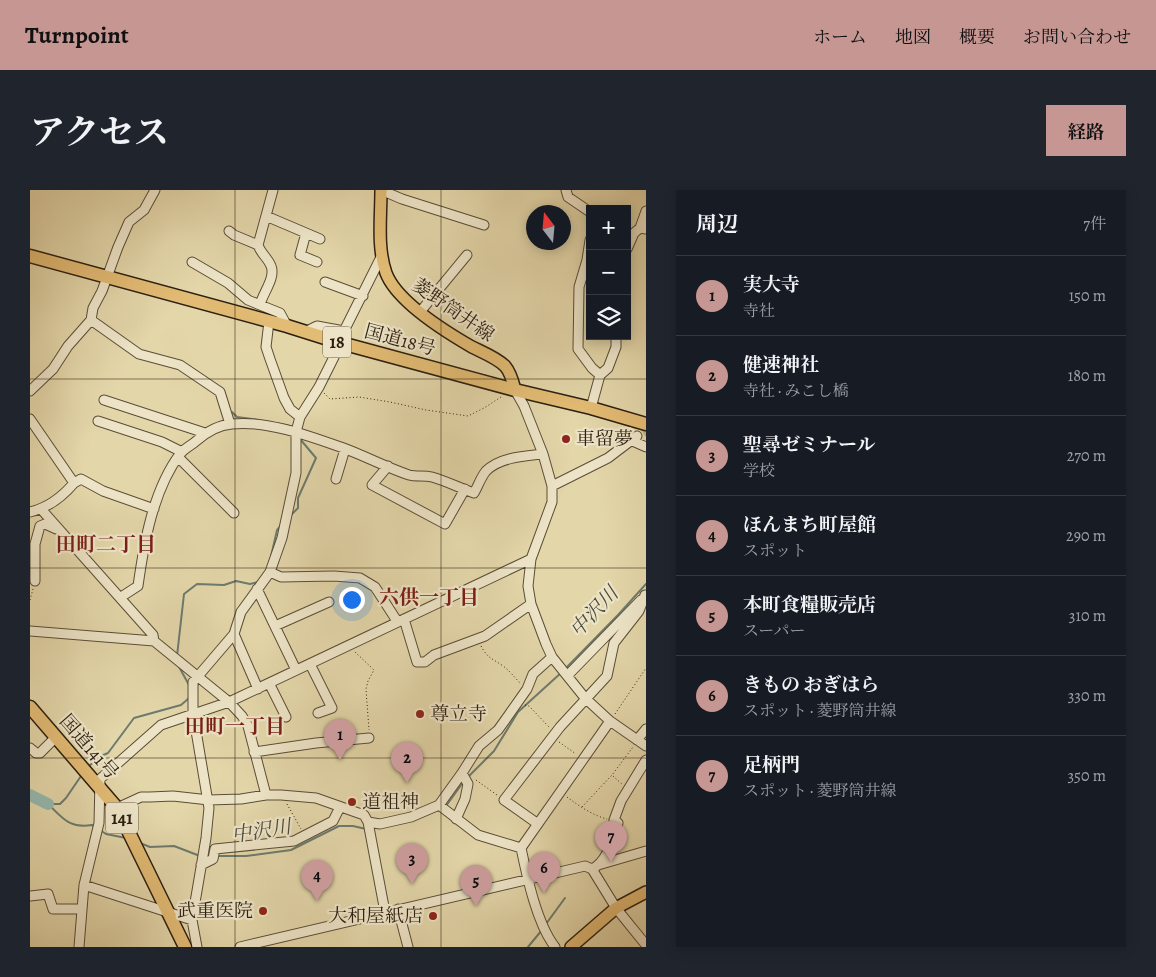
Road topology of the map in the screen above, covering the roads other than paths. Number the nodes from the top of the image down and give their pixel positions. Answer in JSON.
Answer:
{"nodes":[{"id":1,"x":155,"y":190,"type":"edge"},
{"id":2,"x":273,"y":190,"type":"edge"},
{"id":3,"x":381,"y":190,"type":"edge"},
{"id":4,"x":566,"y":190,"type":"edge"},
{"id":5,"x":586,"y":209,"type":"edge"},
{"id":6,"x":646,"y":211,"type":"edge"},
{"id":7,"x":266,"y":216,"type":"junction"},
{"id":8,"x":484,"y":225,"type":"dead end"},
{"id":9,"x":637,"y":230,"type":"edge"},
{"id":10,"x":230,"y":231,"type":"dead end"},
{"id":11,"x":306,"y":233,"type":"junction"},
{"id":12,"x":320,"y":239,"type":"dead end"},
{"id":13,"x":631,"y":241,"type":"edge"},
{"id":14,"x":258,"y":245,"type":"junction"},
{"id":15,"x":588,"y":250,"type":"edge"},
{"id":16,"x":382,"y":255,"type":"junction"},
{"id":17,"x":467,"y":255,"type":"dead end"},
{"id":18,"x":30,"y":256,"type":"edge"},
{"id":19,"x":192,"y":262,"type":"dead end"},
{"id":20,"x":318,"y":262,"type":"dead end"},
{"id":21,"x":108,"y":277,"type":"junction"},
{"id":22,"x":325,"y":282,"type":"dead end"},
{"id":23,"x":363,"y":296,"type":"junction"},
{"id":24,"x":260,"y":305,"type":"junction"},
{"id":25,"x":420,"y":312,"type":"junction"},
{"id":26,"x":91,"y":320,"type":"junction"},
{"id":27,"x":269,"y":321,"type":"junction"},
{"id":28,"x":287,"y":326,"type":"junction"},
{"id":29,"x":305,"y":332,"type":"junction"},
{"id":30,"x":616,"y":340,"type":"edge"},
{"id":31,"x":341,"y":343,"type":"junction"},
{"id":32,"x":600,"y":375,"type":"junction"},
{"id":33,"x":513,"y":390,"type":"junction"},
{"id":34,"x":30,"y":391,"type":"edge"},
{"id":35,"x":104,"y":400,"type":"dead end"},
{"id":36,"x":591,"y":408,"type":"junction"},
{"id":37,"x":300,"y":417,"type":"junction"},
{"id":38,"x":30,"y":419,"type":"edge"},
{"id":39,"x":98,"y":421,"type":"dead end"},
{"id":40,"x":230,"y":424,"type":"junction"},
{"id":41,"x":646,"y":424,"type":"edge"},
{"id":42,"x":296,"y":432,"type":"junction"},
{"id":43,"x":205,"y":433,"type":"junction"},
{"id":44,"x":646,"y":447,"type":"edge"},
{"id":45,"x":345,"y":449,"type":"junction"},
{"id":46,"x":180,"y":454,"type":"junction"},
{"id":47,"x":543,"y":454,"type":"junction"},
{"id":48,"x":388,"y":466,"type":"junction"},
{"id":49,"x":336,"y":479,"type":"dead end"},
{"id":50,"x":74,"y":483,"type":"junction"},
{"id":51,"x":552,"y":486,"type":"junction"},
{"id":52,"x":465,"y":489,"type":"junction"},
{"id":53,"x":154,"y":509,"type":"junction"},
{"id":54,"x":41,"y":510,"type":"junction"},
{"id":55,"x":30,"y":512,"type":"edge"},
{"id":56,"x":234,"y":513,"type":"dead end"},
{"id":57,"x":59,"y":530,"type":"junction"},
{"id":58,"x":531,"y":559,"type":"junction"},
{"id":59,"x":270,"y":572,"type":"junction"},
{"id":60,"x":35,"y":582,"type":"road end"},
{"id":61,"x":257,"y":589,"type":"junction"},
{"id":62,"x":646,"y":594,"type":"edge"},
{"id":63,"x":121,"y":597,"type":"junction"},
{"id":64,"x":329,"y":602,"type":"dead end"},
{"id":65,"x":531,"y":604,"type":"junction"},
{"id":66,"x":401,"y":620,"type":"junction"},
{"id":67,"x":275,"y":626,"type":"junction"},
{"id":68,"x":30,"y":631,"type":"edge"},
{"id":69,"x":234,"y":634,"type":"junction"},
{"id":70,"x":154,"y":641,"type":"junction"},
{"id":71,"x":552,"y":657,"type":"junction"},
{"id":72,"x":310,"y":664,"type":"junction"},
{"id":73,"x":296,"y":670,"type":"junction"},
{"id":74,"x":565,"y":672,"type":"junction"},
{"id":75,"x":197,"y":676,"type":"junction"},
{"id":76,"x":269,"y":683,"type":"junction"},
{"id":77,"x":258,"y":689,"type":"junction"},
{"id":78,"x":585,"y":698,"type":"junction"},
{"id":79,"x":229,"y":702,"type":"junction"},
{"id":80,"x":30,"y":708,"type":"edge"},
{"id":81,"x":193,"y":713,"type":"junction"},
{"id":82,"x":318,"y":713,"type":"dead end"},
{"id":83,"x":286,"y":718,"type":"dead end"},
{"id":84,"x":610,"y":721,"type":"junction"},
{"id":85,"x":646,"y":729,"type":"edge"},
{"id":86,"x":56,"y":737,"type":"junction"},
{"id":87,"x":369,"y":738,"type":"road end"},
{"id":88,"x":637,"y":740,"type":"junction"},
{"id":89,"x":646,"y":746,"type":"edge"},
{"id":90,"x":30,"y":748,"type":"edge"},
{"id":91,"x":254,"y":752,"type":"junction"},
{"id":92,"x":646,"y":760,"type":"edge"},
{"id":93,"x":464,"y":778,"type":"junction"},
{"id":94,"x":100,"y":786,"type":"junction"},
{"id":95,"x":266,"y":795,"type":"junction"},
{"id":96,"x":209,"y":800,"type":"junction"},
{"id":97,"x":340,"y":806,"type":"junction"},
{"id":98,"x":441,"y":807,"type":"junction"},
{"id":99,"x":117,"y":808,"type":"junction"},
{"id":100,"x":456,"y":819,"type":"junction"},
{"id":101,"x":368,"y":824,"type":"junction"},
{"id":102,"x":538,"y":824,"type":"junction"},
{"id":103,"x":521,"y":848,"type":"junction"},
{"id":104,"x":646,"y":851,"type":"edge"},
{"id":105,"x":202,"y":859,"type":"junction"},
{"id":106,"x":595,"y":867,"type":"junction"},
{"id":107,"x":528,"y":880,"type":"junction"},
{"id":108,"x":84,"y":885,"type":"junction"},
{"id":109,"x":646,"y":892,"type":"edge"},
{"id":110,"x":30,"y":896,"type":"edge"},
{"id":111,"x":616,"y":908,"type":"junction"},
{"id":112,"x":82,"y":909,"type":"junction"},
{"id":113,"x":398,"y":909,"type":"junction"},
{"id":114,"x":169,"y":912,"type":"junction"},
{"id":115,"x":385,"y":912,"type":"junction"},
{"id":116,"x":192,"y":920,"type":"junction"},
{"id":117,"x":646,"y":945,"type":"edge"},
{"id":118,"x":79,"y":947,"type":"edge"},
{"id":119,"x":185,"y":947,"type":"edge"},
{"id":120,"x":197,"y":947,"type":"edge"},
{"id":121,"x":240,"y":947,"type":"edge"},
{"id":122,"x":408,"y":947,"type":"edge"},
{"id":123,"x":555,"y":947,"type":"edge"},
{"id":124,"x":571,"y":947,"type":"edge"}],
"edges":[{"from":1,"to":21,"type":"street"},
{"from":2,"to":7,"type":"street"},
{"from":3,"to":8,"type":"street"},
{"from":3,"to":16,"type":"main road","name":"菱野筒井線"},
{"from":4,"to":5,"type":"street"},
{"from":6,"to":9,"type":"street"},
{"from":7,"to":11,"type":"street"},
{"from":7,"to":14,"type":"street"},
{"from":9,"to":13,"type":"street"},
{"from":10,"to":14,"type":"street"},
{"from":11,"to":12,"type":"street"},
{"from":11,"to":20,"type":"street"},
{"from":14,"to":24,"type":"street"},
{"from":15,"to":32,"type":"street"},
{"from":16,"to":23,"type":"street"},
{"from":16,"to":25,"type":"main road","name":"菱野筒井線"},
{"from":17,"to":25,"type":"street"},
{"from":18,"to":21,"type":"highway","name":"国道18号","number":"18"},
{"from":19,"to":24,"type":"street"},
{"from":21,"to":26,"type":"street"},
{"from":21,"to":27,"type":"highway","name":"国道18号","number":"18"},
{"from":22,"to":23,"type":"street"},
{"from":23,"to":29,"type":"street"},
{"from":24,"to":28,"type":"street"},
{"from":25,"to":33,"type":"main road","name":"菱野筒井線"},
{"from":26,"to":34,"type":"street"},
{"from":26,"to":40,"type":"street"},
{"from":27,"to":28,"type":"highway","name":"国道18号","number":"18"},
{"from":27,"to":37,"type":"street"},
{"from":28,"to":29,"type":"highway","name":"国道18号","number":"18"},
{"from":29,"to":31,"type":"highway","name":"国道18号","number":"18"},
{"from":30,"to":32,"type":"street"},
{"from":31,"to":33,"type":"highway","name":"国道18号","number":"18"},
{"from":31,"to":37,"type":"street"},
{"from":32,"to":36,"type":"street"},
{"from":33,"to":36,"type":"highway","name":"国道18号","number":"18"},
{"from":33,"to":47,"type":"street"},
{"from":35,"to":43,"type":"street"},
{"from":36,"to":41,"type":"highway","name":"国道18号","number":"18"},
{"from":37,"to":42,"type":"street"},
{"from":38,"to":50,"type":"street"},
{"from":39,"to":46,"type":"street"},
{"from":40,"to":42,"type":"street"},
{"from":40,"to":43,"type":"street"},
{"from":42,"to":45,"type":"street"},
{"from":42,"to":59,"type":"street"},
{"from":43,"to":46,"type":"street"},
{"from":44,"to":51,"type":"street"},
{"from":45,"to":48,"type":"street"},
{"from":45,"to":49,"type":"street"},
{"from":46,"to":53,"type":"street"},
{"from":46,"to":56,"type":"street"},
{"from":47,"to":51,"type":"street"},
{"from":47,"to":52,"type":"street"},
{"from":48,"to":52,"type":"street"},
{"from":48,"to":52,"type":"street"},
{"from":50,"to":53,"type":"street"},
{"from":50,"to":54,"type":"street"},
{"from":51,"to":58,"type":"street"},
{"from":53,"to":63,"type":"street"},
{"from":54,"to":55,"type":"street"},
{"from":54,"to":57,"type":"street"},
{"from":57,"to":60,"type":"street"},
{"from":57,"to":63,"type":"street"},
{"from":58,"to":65,"type":"street"},
{"from":58,"to":66,"type":"street"},
{"from":59,"to":61,"type":"street"},
{"from":59,"to":66,"type":"street"},
{"from":61,"to":67,"type":"street"},
{"from":61,"to":69,"type":"street"},
{"from":62,"to":74,"type":"street"},
{"from":62,"to":78,"type":"street"},
{"from":63,"to":70,"type":"street"},
{"from":64,"to":67,"type":"street"},
{"from":65,"to":66,"type":"street"},
{"from":65,"to":71,"type":"street"},
{"from":66,"to":72,"type":"street"},
{"from":67,"to":73,"type":"street"},
{"from":68,"to":70,"type":"street"},
{"from":69,"to":75,"type":"street"},
{"from":69,"to":77,"type":"street"},
{"from":70,"to":75,"type":"street"},
{"from":71,"to":74,"type":"street"},
{"from":71,"to":93,"type":"street"},
{"from":72,"to":73,"type":"street"},
{"from":72,"to":82,"type":"street"},
{"from":73,"to":76,"type":"street"},
{"from":74,"to":78,"type":"street"},
{"from":75,"to":79,"type":"street"},
{"from":75,"to":81,"type":"street"},
{"from":76,"to":77,"type":"street"},
{"from":76,"to":83,"type":"street"},
{"from":77,"to":79,"type":"street"},
{"from":78,"to":84,"type":"street"},
{"from":78,"to":102,"type":"street"},
{"from":79,"to":81,"type":"street"},
{"from":79,"to":91,"type":"street"},
{"from":80,"to":86,"type":"highway","name":"国道141号","number":"141"},
{"from":81,"to":94,"type":"street"},
{"from":81,"to":96,"type":"street"},
{"from":84,"to":88,"type":"street"},
{"from":84,"to":102,"type":"street"},
{"from":85,"to":88,"type":"street"},
{"from":86,"to":90,"type":"street"},
{"from":86,"to":94,"type":"highway","name":"国道141号","number":"141"},
{"from":87,"to":91,"type":"street"},
{"from":88,"to":89,"type":"street"},
{"from":91,"to":95,"type":"street"},
{"from":92,"to":106,"type":"street"},
{"from":93,"to":98,"type":"street"},
{"from":93,"to":100,"type":"street"},
{"from":94,"to":99,"type":"highway","name":"国道141号","number":"141"},
{"from":94,"to":108,"type":"street"},
{"from":95,"to":96,"type":"street"},
{"from":95,"to":97,"type":"street"},
{"from":96,"to":99,"type":"street"},
{"from":96,"to":105,"type":"street"},
{"from":97,"to":101,"type":"street"},
{"from":97,"to":105,"type":"street"},
{"from":98,"to":100,"type":"street"},
{"from":98,"to":101,"type":"street"},
{"from":99,"to":114,"type":"highway","name":"国道141号","number":"141"},
{"from":100,"to":103,"type":"street"},
{"from":101,"to":115,"type":"street"},
{"from":102,"to":103,"type":"street"},
{"from":103,"to":107,"type":"street"},
{"from":104,"to":106,"type":"street"},
{"from":105,"to":116,"type":"street"},
{"from":106,"to":107,"type":"street"},
{"from":106,"to":111,"type":"street"},
{"from":107,"to":113,"type":"street"},
{"from":107,"to":123,"type":"street"},
{"from":108,"to":112,"type":"street"},
{"from":108,"to":114,"type":"street"},
{"from":109,"to":111,"type":"main road"},
{"from":110,"to":112,"type":"street"},
{"from":111,"to":117,"type":"street"},
{"from":111,"to":124,"type":"main road"},
{"from":112,"to":118,"type":"street"},
{"from":113,"to":115,"type":"street"},
{"from":113,"to":122,"type":"street"},
{"from":114,"to":116,"type":"street"},
{"from":114,"to":119,"type":"highway","name":"国道141号","number":"141"},
{"from":115,"to":121,"type":"street"},
{"from":116,"to":120,"type":"street"}]}
